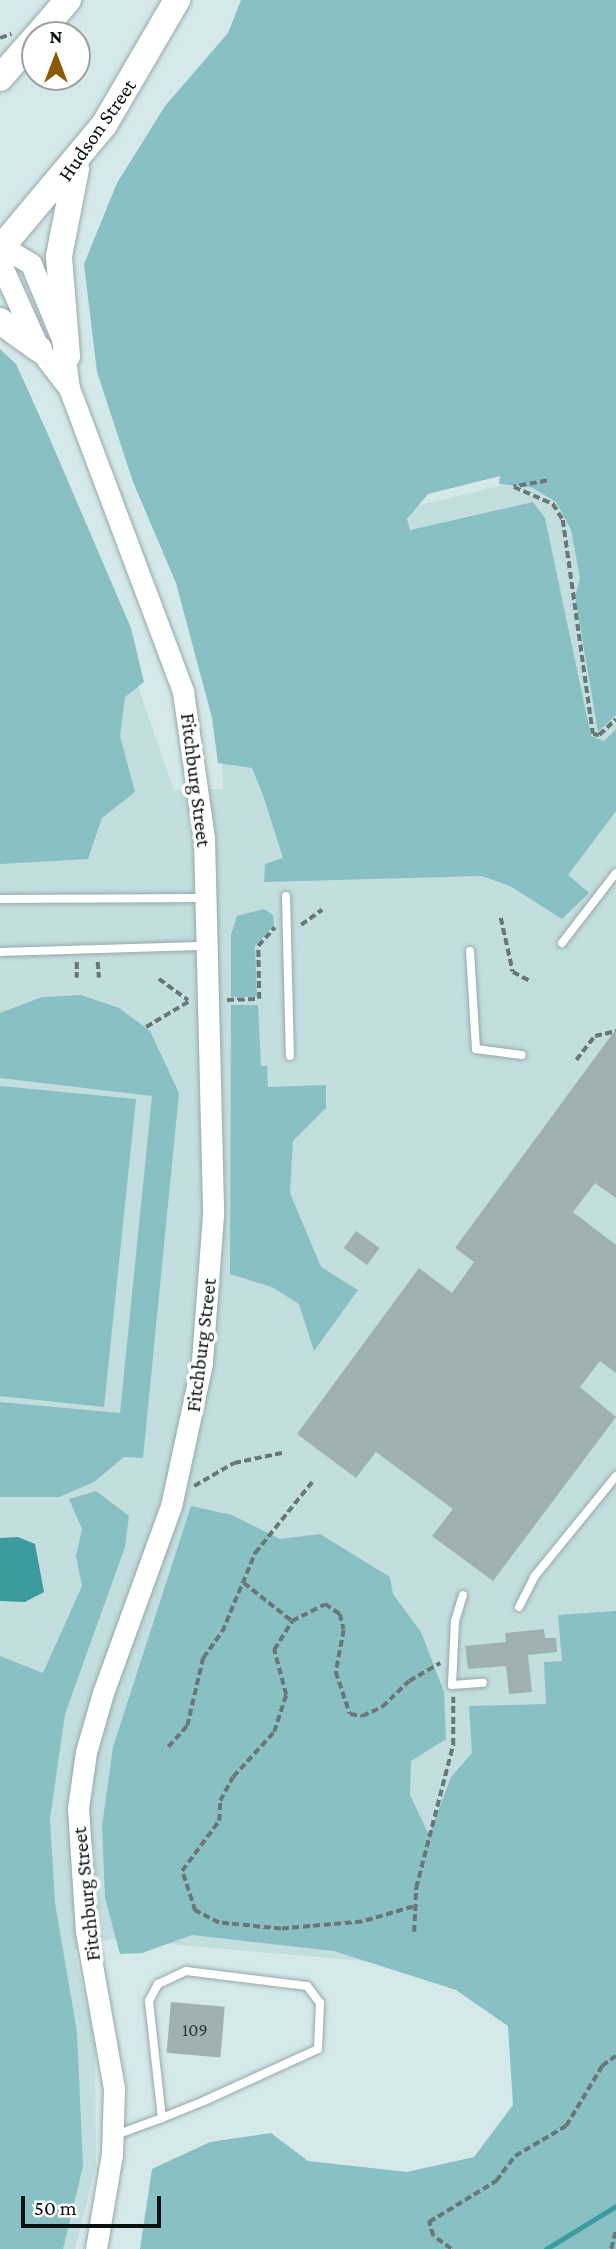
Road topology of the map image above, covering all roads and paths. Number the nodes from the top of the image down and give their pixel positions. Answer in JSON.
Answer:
{"nodes":[{"id":1,"x":68,"y":0,"type":"edge"},
{"id":2,"x":177,"y":0,"type":"edge"},
{"id":3,"x":49,"y":21,"type":"edge"},
{"id":4,"x":21,"y":54,"type":"edge"},
{"id":5,"x":0,"y":78,"type":"edge"},
{"id":6,"x":78,"y":161,"type":"junction"},
{"id":7,"x":0,"y":251,"type":"edge"},
{"id":8,"x":0,"y":262,"type":"edge"},
{"id":9,"x":0,"y":321,"type":"edge"},
{"id":10,"x":39,"y":349,"type":"junction"},
{"id":11,"x":67,"y":356,"type":"junction"},
{"id":12,"x":69,"y":388,"type":"junction"},
{"id":13,"x":89,"y":439,"type":"joint"},
{"id":14,"x":547,"y":481,"type":"dead end"},
{"id":15,"x":616,"y":719,"type":"edge"},
{"id":16,"x":616,"y":873,"type":"edge"},
{"id":17,"x":286,"y":896,"type":"dead end"},
{"id":18,"x":207,"y":898,"type":"junction"},
{"id":19,"x":0,"y":899,"type":"edge"},
{"id":20,"x":322,"y":910,"type":"dead end"},
{"id":21,"x":501,"y":918,"type":"dead end"},
{"id":22,"x":301,"y":925,"type":"dead end"},
{"id":23,"x":276,"y":927,"type":"dead end"},
{"id":24,"x":562,"y":943,"type":"dead end"},
{"id":25,"x":208,"y":946,"type":"junction"},
{"id":26,"x":470,"y":951,"type":"dead end"},
{"id":27,"x":0,"y":952,"type":"edge"},
{"id":28,"x":159,"y":979,"type":"dead end"},
{"id":29,"x":531,"y":982,"type":"dead end"},
{"id":30,"x":225,"y":1000,"type":"dead end"},
{"id":31,"x":146,"y":1027,"type":"dead end"},
{"id":32,"x":616,"y":1031,"type":"edge"},
{"id":33,"x":522,"y":1055,"type":"dead end"},
{"id":34,"x":290,"y":1056,"type":"dead end"},
{"id":35,"x":576,"y":1060,"type":"dead end"},
{"id":36,"x":282,"y":1453,"type":"dead end"},
{"id":37,"x":616,"y":1476,"type":"edge"},
{"id":38,"x":312,"y":1482,"type":"dead end"},
{"id":39,"x":189,"y":1488,"type":"dead end"},
{"id":40,"x":244,"y":1583,"type":"junction"},
{"id":41,"x":463,"y":1595,"type":"dead end"},
{"id":42,"x":519,"y":1607,"type":"dead end"},
{"id":43,"x":292,"y":1621,"type":"junction"},
{"id":44,"x":452,"y":1662,"type":"junction"},
{"id":45,"x":483,"y":1683,"type":"dead end"},
{"id":46,"x":452,"y":1685,"type":"junction"},
{"id":47,"x":168,"y":1748,"type":"dead end"},
{"id":48,"x":413,"y":1907,"type":"junction"},
{"id":49,"x":414,"y":1932,"type":"dead end"},
{"id":50,"x":616,"y":2056,"type":"edge"},
{"id":51,"x":162,"y":2118,"type":"junction"},
{"id":52,"x":113,"y":2136,"type":"junction"},
{"id":53,"x":616,"y":2229,"type":"edge"},
{"id":54,"x":96,"y":2249,"type":"edge"},
{"id":55,"x":451,"y":2249,"type":"edge"},
{"id":56,"x":611,"y":2249,"type":"edge"}],
"edges":[{"from":1,"to":3,"type":"main road"},
{"from":2,"to":6,"type":"main road","name":"Hudson Street"},
{"from":4,"to":5,"type":"main road"},
{"from":6,"to":7,"type":"main road","name":"Hudson Street"},
{"from":6,"to":11,"type":"main road"},
{"from":7,"to":11,"type":"street","name":"Hudson Street"},
{"from":8,"to":10,"type":"street","name":"Hudson Street"},
{"from":9,"to":10,"type":"main road"},
{"from":10,"to":12,"type":"street","name":"Hudson Street"},
{"from":11,"to":12,"type":"street","name":"Hudson Street"},
{"from":12,"to":13,"type":"street","name":"Hudson Street"},
{"from":13,"to":18,"type":"street","name":"Fitchburg Street"},
{"from":14,"to":15,"type":"path"},
{"from":16,"to":24,"type":"lane"},
{"from":17,"to":34,"type":"lane"},
{"from":18,"to":19,"type":"lane"},
{"from":18,"to":25,"type":"street","name":"Fitchburg Street"},
{"from":20,"to":22,"type":"path"},
{"from":21,"to":29,"type":"path"},
{"from":23,"to":30,"type":"path"},
{"from":25,"to":27,"type":"lane"},
{"from":25,"to":52,"type":"street","name":"Fitchburg Street"},
{"from":26,"to":33,"type":"lane"},
{"from":28,"to":31,"type":"path"},
{"from":32,"to":35,"type":"path"},
{"from":36,"to":39,"type":"path"},
{"from":37,"to":42,"type":"lane"},
{"from":38,"to":40,"type":"path"},
{"from":40,"to":43,"type":"path"},
{"from":40,"to":47,"type":"path"},
{"from":41,"to":44,"type":"lane"},
{"from":43,"to":44,"type":"path"},
{"from":43,"to":48,"type":"path"},
{"from":44,"to":46,"type":"lane"},
{"from":45,"to":46,"type":"lane"},
{"from":46,"to":48,"type":"path"},
{"from":48,"to":49,"type":"path"},
{"from":50,"to":55,"type":"path"},
{"from":51,"to":51,"type":"lane"},
{"from":51,"to":52,"type":"lane"},
{"from":52,"to":54,"type":"street","name":"Fitchburg Street"},
{"from":53,"to":56,"type":"path"}]}
